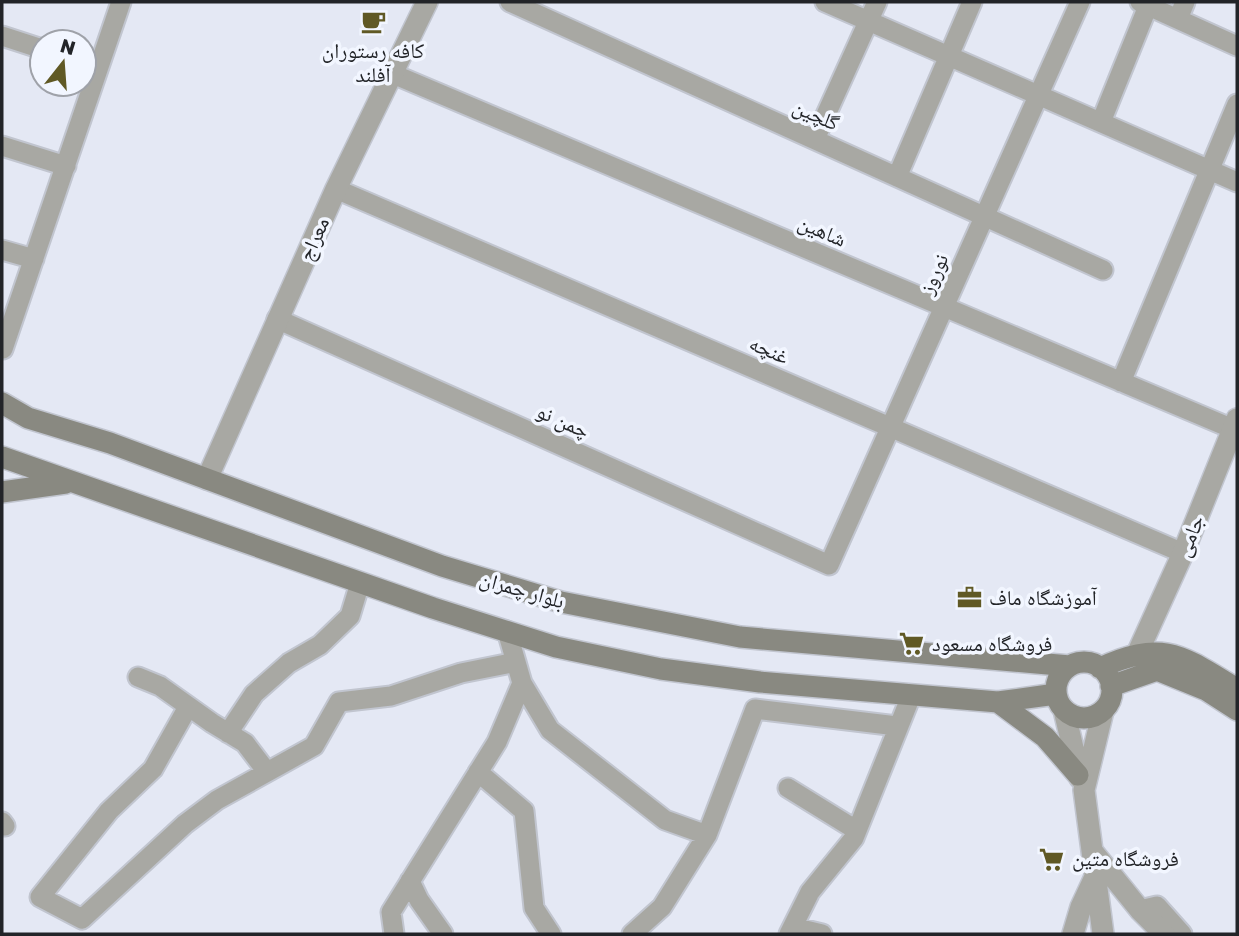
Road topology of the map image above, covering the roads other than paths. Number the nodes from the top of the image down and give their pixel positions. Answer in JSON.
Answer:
{"nodes":[{"id":1,"x":121,"y":2,"type":"edge"},
{"id":2,"x":427,"y":2,"type":"edge"},
{"id":3,"x":510,"y":2,"type":"edge"},
{"id":4,"x":825,"y":2,"type":"edge"},
{"id":5,"x":877,"y":2,"type":"edge"},
{"id":6,"x":972,"y":2,"type":"edge"},
{"id":7,"x":1080,"y":2,"type":"edge"},
{"id":8,"x":1144,"y":4,"type":"edge"},
{"id":9,"x":1181,"y":10,"type":"edge"},
{"id":10,"x":868,"y":21,"type":"junction"},
{"id":11,"x":2,"y":36,"type":"edge"},
{"id":12,"x":28,"y":44,"type":"edge"},
{"id":13,"x":1237,"y":46,"type":"edge"},
{"id":14,"x":98,"y":50,"type":"edge"},
{"id":15,"x":949,"y":56,"type":"junction"},
{"id":16,"x":393,"y":74,"type":"junction"},
{"id":17,"x":1038,"y":95,"type":"junction"},
{"id":18,"x":83,"y":98,"type":"edge"},
{"id":19,"x":1237,"y":104,"type":"edge"},
{"id":20,"x":1101,"y":122,"type":"junction"},
{"id":21,"x":815,"y":139,"type":"junction"},
{"id":22,"x":2,"y":146,"type":"edge"},
{"id":23,"x":66,"y":166,"type":"junction"},
{"id":24,"x":1210,"y":170,"type":"junction"},
{"id":25,"x":897,"y":177,"type":"junction"},
{"id":26,"x":1237,"y":182,"type":"edge"},
{"id":27,"x":336,"y":189,"type":"junction"},
{"id":28,"x":985,"y":216,"type":"junction"},
{"id":29,"x":2,"y":250,"type":"edge"},
{"id":30,"x":34,"y":259,"type":"junction"},
{"id":31,"x":1103,"y":270,"type":"dead end"},
{"id":32,"x":944,"y":307,"type":"junction"},
{"id":33,"x":277,"y":318,"type":"junction"},
{"id":34,"x":4,"y":349,"type":"dead end"},
{"id":35,"x":1121,"y":382,"type":"junction"},
{"id":36,"x":2,"y":403,"type":"edge"},
{"id":37,"x":1235,"y":424,"type":"edge"},
{"id":38,"x":890,"y":427,"type":"junction"},
{"id":39,"x":1231,"y":455,"type":"edge"},
{"id":40,"x":2,"y":457,"type":"edge"},
{"id":41,"x":207,"y":480,"type":"junction"},
{"id":42,"x":70,"y":483,"type":"junction"},
{"id":43,"x":2,"y":492,"type":"edge"},
{"id":44,"x":1184,"y":553,"type":"junction"},
{"id":45,"x":829,"y":565,"type":"joint"},
{"id":46,"x":360,"y":583,"type":"junction"},
{"id":47,"x":507,"y":631,"type":"junction"},
{"id":48,"x":1139,"y":652,"type":"junction"},
{"id":49,"x":516,"y":662,"type":"junction"},
{"id":50,"x":1014,"y":662,"type":"junction"},
{"id":51,"x":1070,"y":666,"type":"junction"},
{"id":52,"x":138,"y":677,"type":"dead end"},
{"id":53,"x":1106,"y":677,"type":"junction"},
{"id":54,"x":522,"y":683,"type":"junction"},
{"id":55,"x":1237,"y":689,"type":"edge"},
{"id":56,"x":911,"y":696,"type":"junction"},
{"id":57,"x":1008,"y":701,"type":"junction"},
{"id":58,"x":1060,"y":702,"type":"junction"},
{"id":59,"x":188,"y":706,"type":"junction"},
{"id":60,"x":1103,"y":710,"type":"junction"},
{"id":61,"x":1237,"y":710,"type":"edge"},
{"id":62,"x":897,"y":726,"type":"junction"},
{"id":63,"x":228,"y":733,"type":"junction"},
{"id":64,"x":268,"y":772,"type":"junction"},
{"id":65,"x":478,"y":772,"type":"junction"},
{"id":66,"x":1081,"y":782,"type":"junction"},
{"id":67,"x":788,"y":788,"type":"dead end"},
{"id":68,"x":856,"y":830,"type":"junction"},
{"id":69,"x":707,"y":835,"type":"junction"},
{"id":70,"x":1092,"y":850,"type":"junction"},
{"id":71,"x":1095,"y":877,"type":"junction"},
{"id":72,"x":410,"y":881,"type":"junction"},
{"id":73,"x":1140,"y":910,"type":"junction"},
{"id":74,"x":791,"y":930,"type":"edge"},
{"id":75,"x":643,"y":931,"type":"edge"},
{"id":76,"x":394,"y":934,"type":"edge"},
{"id":77,"x":443,"y":934,"type":"edge"},
{"id":78,"x":551,"y":934,"type":"edge"},
{"id":79,"x":822,"y":934,"type":"edge"},
{"id":80,"x":1073,"y":934,"type":"edge"},
{"id":81,"x":1103,"y":934,"type":"edge"},
{"id":82,"x":1164,"y":934,"type":"edge"},
{"id":83,"x":1181,"y":934,"type":"edge"}],
"edges":[{"from":1,"to":14,"type":"street"},
{"from":2,"to":16,"type":"street","name":"معراج"},
{"from":3,"to":21,"type":"street","name":"گلچین"},
{"from":4,"to":10,"type":"street"},
{"from":5,"to":10,"type":"street"},
{"from":6,"to":15,"type":"street"},
{"from":7,"to":17,"type":"street","name":"نوروز"},
{"from":8,"to":9,"type":"street"},
{"from":8,"to":20,"type":"street"},
{"from":9,"to":13,"type":"street"},
{"from":10,"to":15,"type":"street"},
{"from":10,"to":21,"type":"street"},
{"from":11,"to":12,"type":"street"},
{"from":15,"to":17,"type":"street"},
{"from":15,"to":25,"type":"street"},
{"from":16,"to":27,"type":"street","name":"معراج"},
{"from":16,"to":32,"type":"street","name":"شاهین"},
{"from":17,"to":20,"type":"street"},
{"from":17,"to":28,"type":"street","name":"نوروز"},
{"from":18,"to":23,"type":"street"},
{"from":19,"to":24,"type":"street"},
{"from":20,"to":24,"type":"street"},
{"from":21,"to":25,"type":"street","name":"گلچین"},
{"from":22,"to":23,"type":"street"},
{"from":23,"to":30,"type":"street"},
{"from":24,"to":26,"type":"street"},
{"from":24,"to":35,"type":"street"},
{"from":25,"to":28,"type":"street","name":"گلچین"},
{"from":27,"to":33,"type":"street","name":"معراج"},
{"from":27,"to":38,"type":"street","name":"غنچه"},
{"from":28,"to":31,"type":"street","name":"گلچین"},
{"from":28,"to":32,"type":"street","name":"نوروز"},
{"from":29,"to":30,"type":"street"},
{"from":30,"to":34,"type":"street"},
{"from":32,"to":35,"type":"street","name":"شاهین"},
{"from":32,"to":38,"type":"street","name":"نوروز"},
{"from":33,"to":41,"type":"street","name":"معراج"},
{"from":33,"to":45,"type":"street","name":"چمن نو"},
{"from":35,"to":37,"type":"street","name":"شاهین"},
{"from":36,"to":41,"type":"main road","name":"بلوار چمران"},
{"from":37,"to":39,"type":"street","name":"جامی"},
{"from":38,"to":44,"type":"street","name":"غنچه"},
{"from":38,"to":45,"type":"street","name":"نوروز"},
{"from":39,"to":44,"type":"street","name":"جامی"},
{"from":40,"to":42,"type":"main road","name":"بلوار چمران"},
{"from":41,"to":50,"type":"main road","name":"بلوار چمران"},
{"from":42,"to":43,"type":"main road"},
{"from":42,"to":46,"type":"main road","name":"بلوار چمران"},
{"from":44,"to":48,"type":"street","name":"جامی"},
{"from":46,"to":47,"type":"main road","name":"بلوار چمران"},
{"from":46,"to":63,"type":"street"},
{"from":47,"to":49,"type":"street"},
{"from":47,"to":56,"type":"main road","name":"بلوار چمران"},
{"from":48,"to":53,"type":"main road"},
{"from":48,"to":55,"type":"main road"},
{"from":49,"to":54,"type":"street"},
{"from":49,"to":64,"type":"street"},
{"from":50,"to":51,"type":"main road","name":"بلوار چمران"},
{"from":50,"to":57,"type":"main road"},
{"from":51,"to":53,"type":"main road"},
{"from":51,"to":58,"type":"main road"},
{"from":52,"to":59,"type":"street"},
{"from":53,"to":60,"type":"main road"},
{"from":53,"to":61,"type":"main road"},
{"from":54,"to":65,"type":"street"},
{"from":54,"to":69,"type":"street"},
{"from":56,"to":57,"type":"main road","name":"بلوار چمران"},
{"from":56,"to":62,"type":"street"},
{"from":57,"to":58,"type":"main road","name":"بلوار چمران"},
{"from":57,"to":66,"type":"main road"},
{"from":58,"to":60,"type":"main road"},
{"from":58,"to":66,"type":"street"},
{"from":59,"to":63,"type":"street"},
{"from":59,"to":64,"type":"street"},
{"from":60,"to":66,"type":"street"},
{"from":62,"to":68,"type":"street"},
{"from":62,"to":69,"type":"street"},
{"from":63,"to":64,"type":"street"},
{"from":65,"to":72,"type":"street"},
{"from":65,"to":78,"type":"street"},
{"from":66,"to":70,"type":"street"},
{"from":67,"to":68,"type":"street"},
{"from":68,"to":74,"type":"street"},
{"from":69,"to":75,"type":"street"},
{"from":70,"to":71,"type":"street"},
{"from":70,"to":73,"type":"street"},
{"from":71,"to":80,"type":"street"},
{"from":71,"to":81,"type":"street"},
{"from":72,"to":76,"type":"street"},
{"from":72,"to":77,"type":"street"},
{"from":73,"to":82,"type":"street"},
{"from":73,"to":83,"type":"street"},
{"from":74,"to":79,"type":"street"}]}
